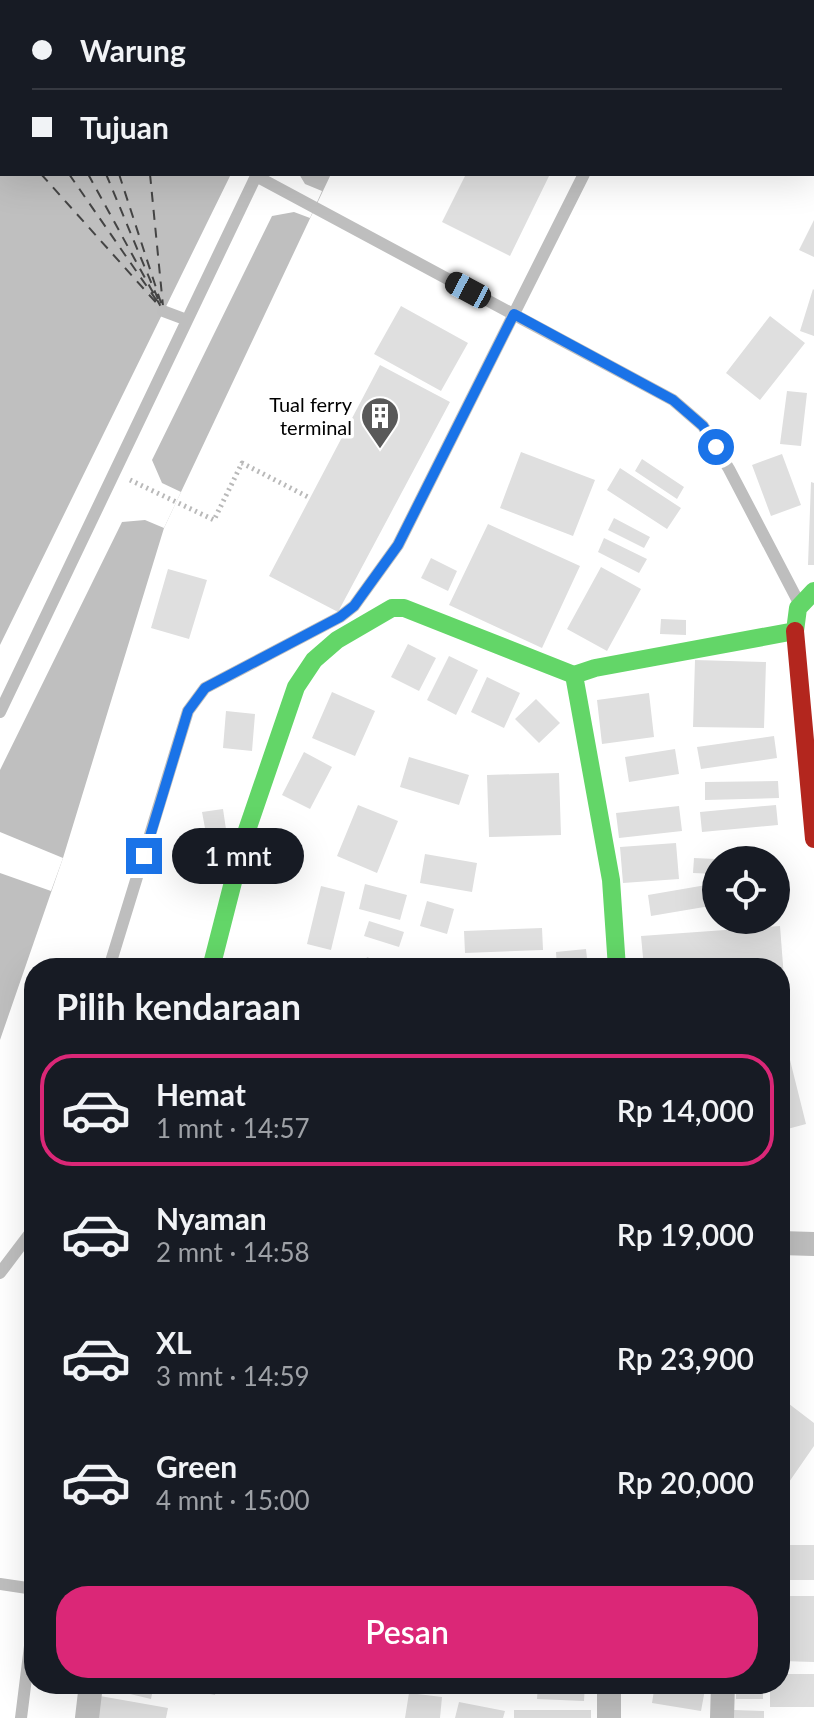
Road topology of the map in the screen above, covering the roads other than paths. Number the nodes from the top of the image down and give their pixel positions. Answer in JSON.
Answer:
{"nodes":[{"id":1,"x":257,"y":176,"type":"edge"},
{"id":2,"x":259,"y":176,"type":"edge"},
{"id":3,"x":583,"y":176,"type":"edge"},
{"id":4,"x":163,"y":311,"type":"dead end"},
{"id":5,"x":514,"y":314,"type":"junction"},
{"id":6,"x":187,"y":320,"type":"junction"},
{"id":7,"x":814,"y":591,"type":"edge"},
{"id":8,"x":800,"y":604,"type":"junction"},
{"id":9,"x":795,"y":631,"type":"junction"},
{"id":10,"x":574,"y":675,"type":"junction"},
{"id":11,"x":0,"y":712,"type":"edge"},
{"id":12,"x":814,"y":839,"type":"edge"},
{"id":13,"x":112,"y":958,"type":"edge"},
{"id":14,"x":214,"y":958,"type":"edge"},
{"id":15,"x":616,"y":958,"type":"edge"},
{"id":16,"x":24,"y":1241,"type":"edge"},
{"id":17,"x":790,"y":1243,"type":"edge"},
{"id":18,"x":814,"y":1244,"type":"edge"},
{"id":19,"x":0,"y":1273,"type":"edge"},
{"id":20,"x":0,"y":1584,"type":"edge"},
{"id":21,"x":24,"y":1588,"type":"edge"},
{"id":22,"x":24,"y":1694,"type":"edge"},
{"id":23,"x":90,"y":1694,"type":"edge"},
{"id":24,"x":609,"y":1694,"type":"edge"},
{"id":25,"x":723,"y":1694,"type":"edge"},
{"id":26,"x":21,"y":1718,"type":"edge"},
{"id":27,"x":87,"y":1718,"type":"edge"},
{"id":28,"x":609,"y":1718,"type":"edge"},
{"id":29,"x":722,"y":1718,"type":"edge"}],
"edges":[{"from":1,"to":6,"type":"lane"},
{"from":2,"to":5,"type":"lane"},
{"from":3,"to":5,"type":"lane"},
{"from":4,"to":6,"type":"lane"},
{"from":5,"to":8,"type":"lane"},
{"from":5,"to":13,"type":"lane"},
{"from":6,"to":11,"type":"lane"},
{"from":7,"to":8,"type":"main road"},
{"from":8,"to":9,"type":"main road"},
{"from":9,"to":10,"type":"main road"},
{"from":9,"to":12,"type":"main road"},
{"from":10,"to":14,"type":"main road"},
{"from":10,"to":15,"type":"main road"},
{"from":16,"to":19,"type":"lane"},
{"from":17,"to":18,"type":"street"},
{"from":20,"to":21,"type":"lane"},
{"from":22,"to":26,"type":"lane"},
{"from":23,"to":27,"type":"street"},
{"from":24,"to":28,"type":"street"},
{"from":25,"to":29,"type":"street"}]}
